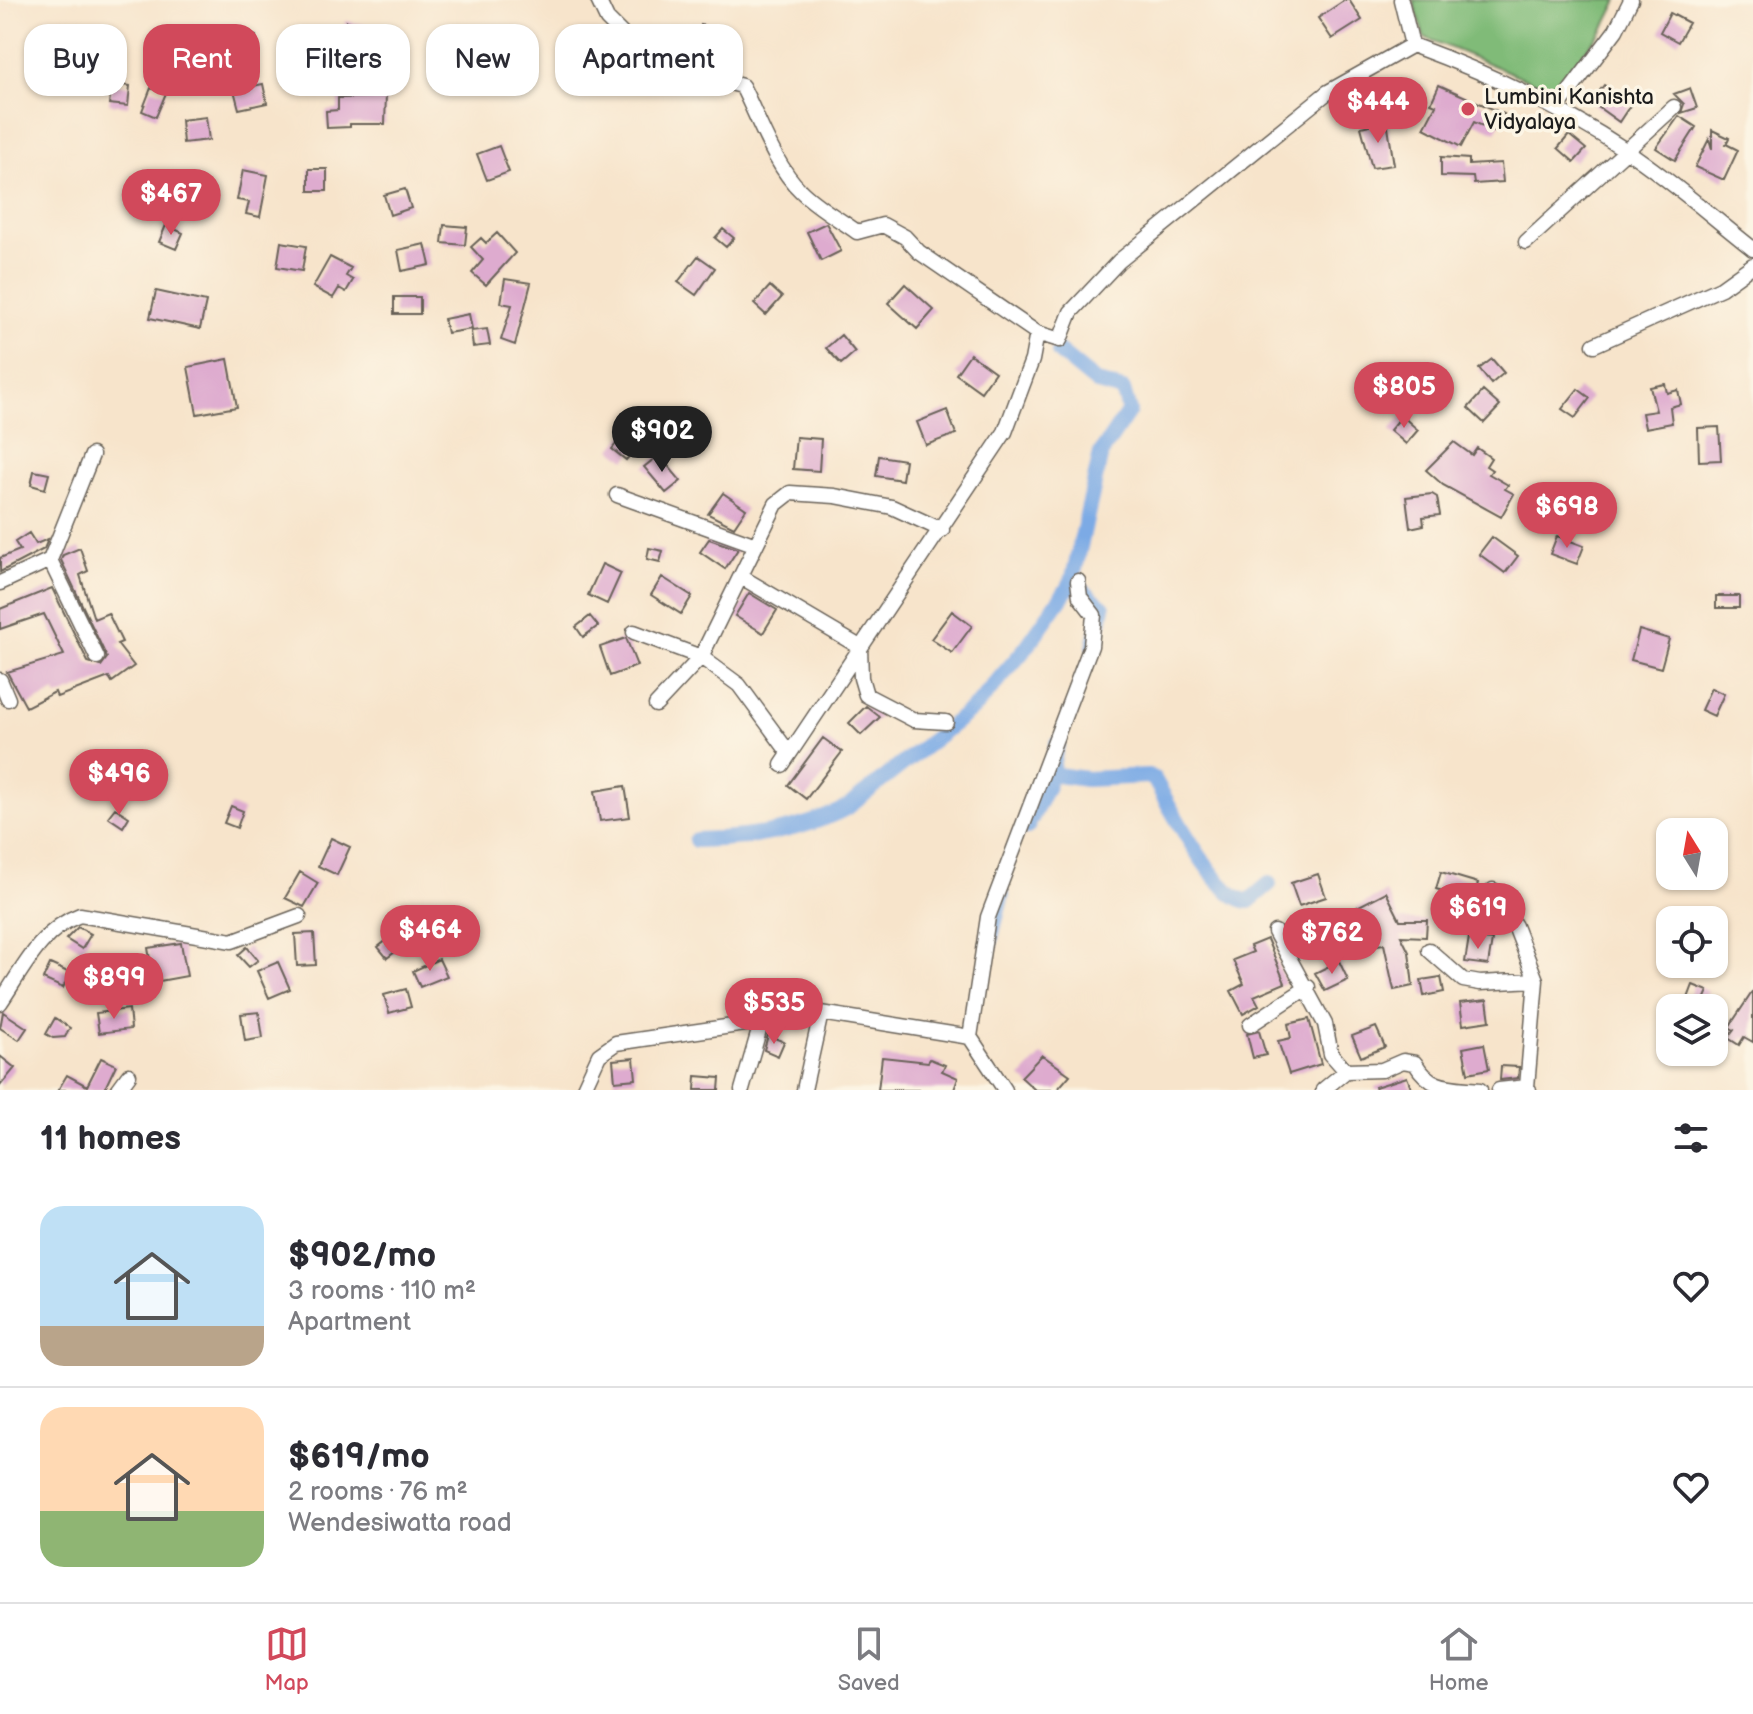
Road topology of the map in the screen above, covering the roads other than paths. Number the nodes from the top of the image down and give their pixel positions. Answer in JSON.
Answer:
{"nodes":[{"id":1,"x":598,"y":0,"type":"edge"},
{"id":2,"x":1401,"y":0,"type":"edge"},
{"id":3,"x":1631,"y":0,"type":"edge"},
{"id":4,"x":1412,"y":45,"type":"junction"},
{"id":5,"x":1674,"y":107,"type":"dead end"},
{"id":6,"x":1557,"y":108,"type":"junction"},
{"id":7,"x":1629,"y":152,"type":"junction"},
{"id":8,"x":1526,"y":242,"type":"dead end"},
{"id":9,"x":1753,"y":249,"type":"edge"},
{"id":10,"x":1753,"y":265,"type":"edge"},
{"id":11,"x":1037,"y":333,"type":"junction"},
{"id":12,"x":1594,"y":345,"type":"dead end"},
{"id":13,"x":92,"y":455,"type":"dead end"},
{"id":14,"x":617,"y":495,"type":"dead end"},
{"id":15,"x":942,"y":530,"type":"junction"},
{"id":16,"x":756,"y":545,"type":"junction"},
{"id":17,"x":50,"y":560,"type":"junction"},
{"id":18,"x":743,"y":578,"type":"junction"},
{"id":19,"x":1078,"y":581,"type":"dead end"},
{"id":20,"x":0,"y":583,"type":"edge"},
{"id":21,"x":634,"y":632,"type":"dead end"},
{"id":22,"x":860,"y":647,"type":"junction"},
{"id":23,"x":97,"y":657,"type":"dead end"},
{"id":24,"x":701,"y":657,"type":"junction"},
{"id":25,"x":0,"y":680,"type":"edge"},
{"id":26,"x":8,"y":699,"type":"dead end"},
{"id":27,"x":656,"y":705,"type":"dead end"},
{"id":28,"x":946,"y":722,"type":"dead end"},
{"id":29,"x":1493,"y":890,"type":"dead end"},
{"id":30,"x":299,"y":916,"type":"dead end"},
{"id":31,"x":1275,"y":932,"type":"dead end"},
{"id":32,"x":1429,"y":950,"type":"dead end"},
{"id":33,"x":1536,"y":980,"type":"junction"},
{"id":34,"x":1308,"y":987,"type":"junction"},
{"id":35,"x":0,"y":1003,"type":"edge"},
{"id":36,"x":821,"y":1013,"type":"junction"},
{"id":37,"x":762,"y":1020,"type":"junction"},
{"id":38,"x":1250,"y":1025,"type":"dead end"},
{"id":39,"x":970,"y":1037,"type":"junction"},
{"id":40,"x":1346,"y":1071,"type":"junction"},
{"id":41,"x":129,"y":1075,"type":"dead end"},
{"id":42,"x":1528,"y":1088,"type":"edge"},
{"id":43,"x":118,"y":1090,"type":"edge"},
{"id":44,"x":583,"y":1090,"type":"edge"},
{"id":45,"x":742,"y":1090,"type":"edge"},
{"id":46,"x":804,"y":1090,"type":"edge"},
{"id":47,"x":1005,"y":1090,"type":"edge"},
{"id":48,"x":1323,"y":1090,"type":"edge"},
{"id":49,"x":1480,"y":1090,"type":"edge"},
{"id":50,"x":1499,"y":1090,"type":"edge"}],
"edges":[{"from":1,"to":11,"type":"street"},
{"from":2,"to":4,"type":"street"},
{"from":3,"to":6,"type":"street"},
{"from":4,"to":6,"type":"street"},
{"from":4,"to":11,"type":"street"},
{"from":5,"to":7,"type":"street"},
{"from":6,"to":7,"type":"street"},
{"from":7,"to":8,"type":"street"},
{"from":7,"to":9,"type":"street"},
{"from":10,"to":12,"type":"street"},
{"from":11,"to":15,"type":"street"},
{"from":13,"to":17,"type":"street"},
{"from":14,"to":16,"type":"street"},
{"from":15,"to":16,"type":"street"},
{"from":15,"to":22,"type":"street"},
{"from":16,"to":18,"type":"street"},
{"from":17,"to":20,"type":"street"},
{"from":17,"to":23,"type":"street"},
{"from":18,"to":22,"type":"street"},
{"from":18,"to":24,"type":"street"},
{"from":19,"to":39,"type":"street"},
{"from":21,"to":24,"type":"street"},
{"from":22,"to":24,"type":"street"},
{"from":22,"to":28,"type":"street"},
{"from":24,"to":27,"type":"street"},
{"from":25,"to":26,"type":"street"},
{"from":29,"to":33,"type":"street"},
{"from":30,"to":35,"type":"street"},
{"from":31,"to":34,"type":"street"},
{"from":32,"to":33,"type":"street"},
{"from":33,"to":42,"type":"street"},
{"from":34,"to":38,"type":"street"},
{"from":34,"to":40,"type":"street"},
{"from":36,"to":37,"type":"street"},
{"from":36,"to":39,"type":"street"},
{"from":36,"to":46,"type":"street"},
{"from":37,"to":44,"type":"street"},
{"from":37,"to":45,"type":"street"},
{"from":39,"to":47,"type":"street"},
{"from":40,"to":48,"type":"street"},
{"from":40,"to":49,"type":"street"},
{"from":41,"to":43,"type":"street"},
{"from":42,"to":50,"type":"street"}]}
